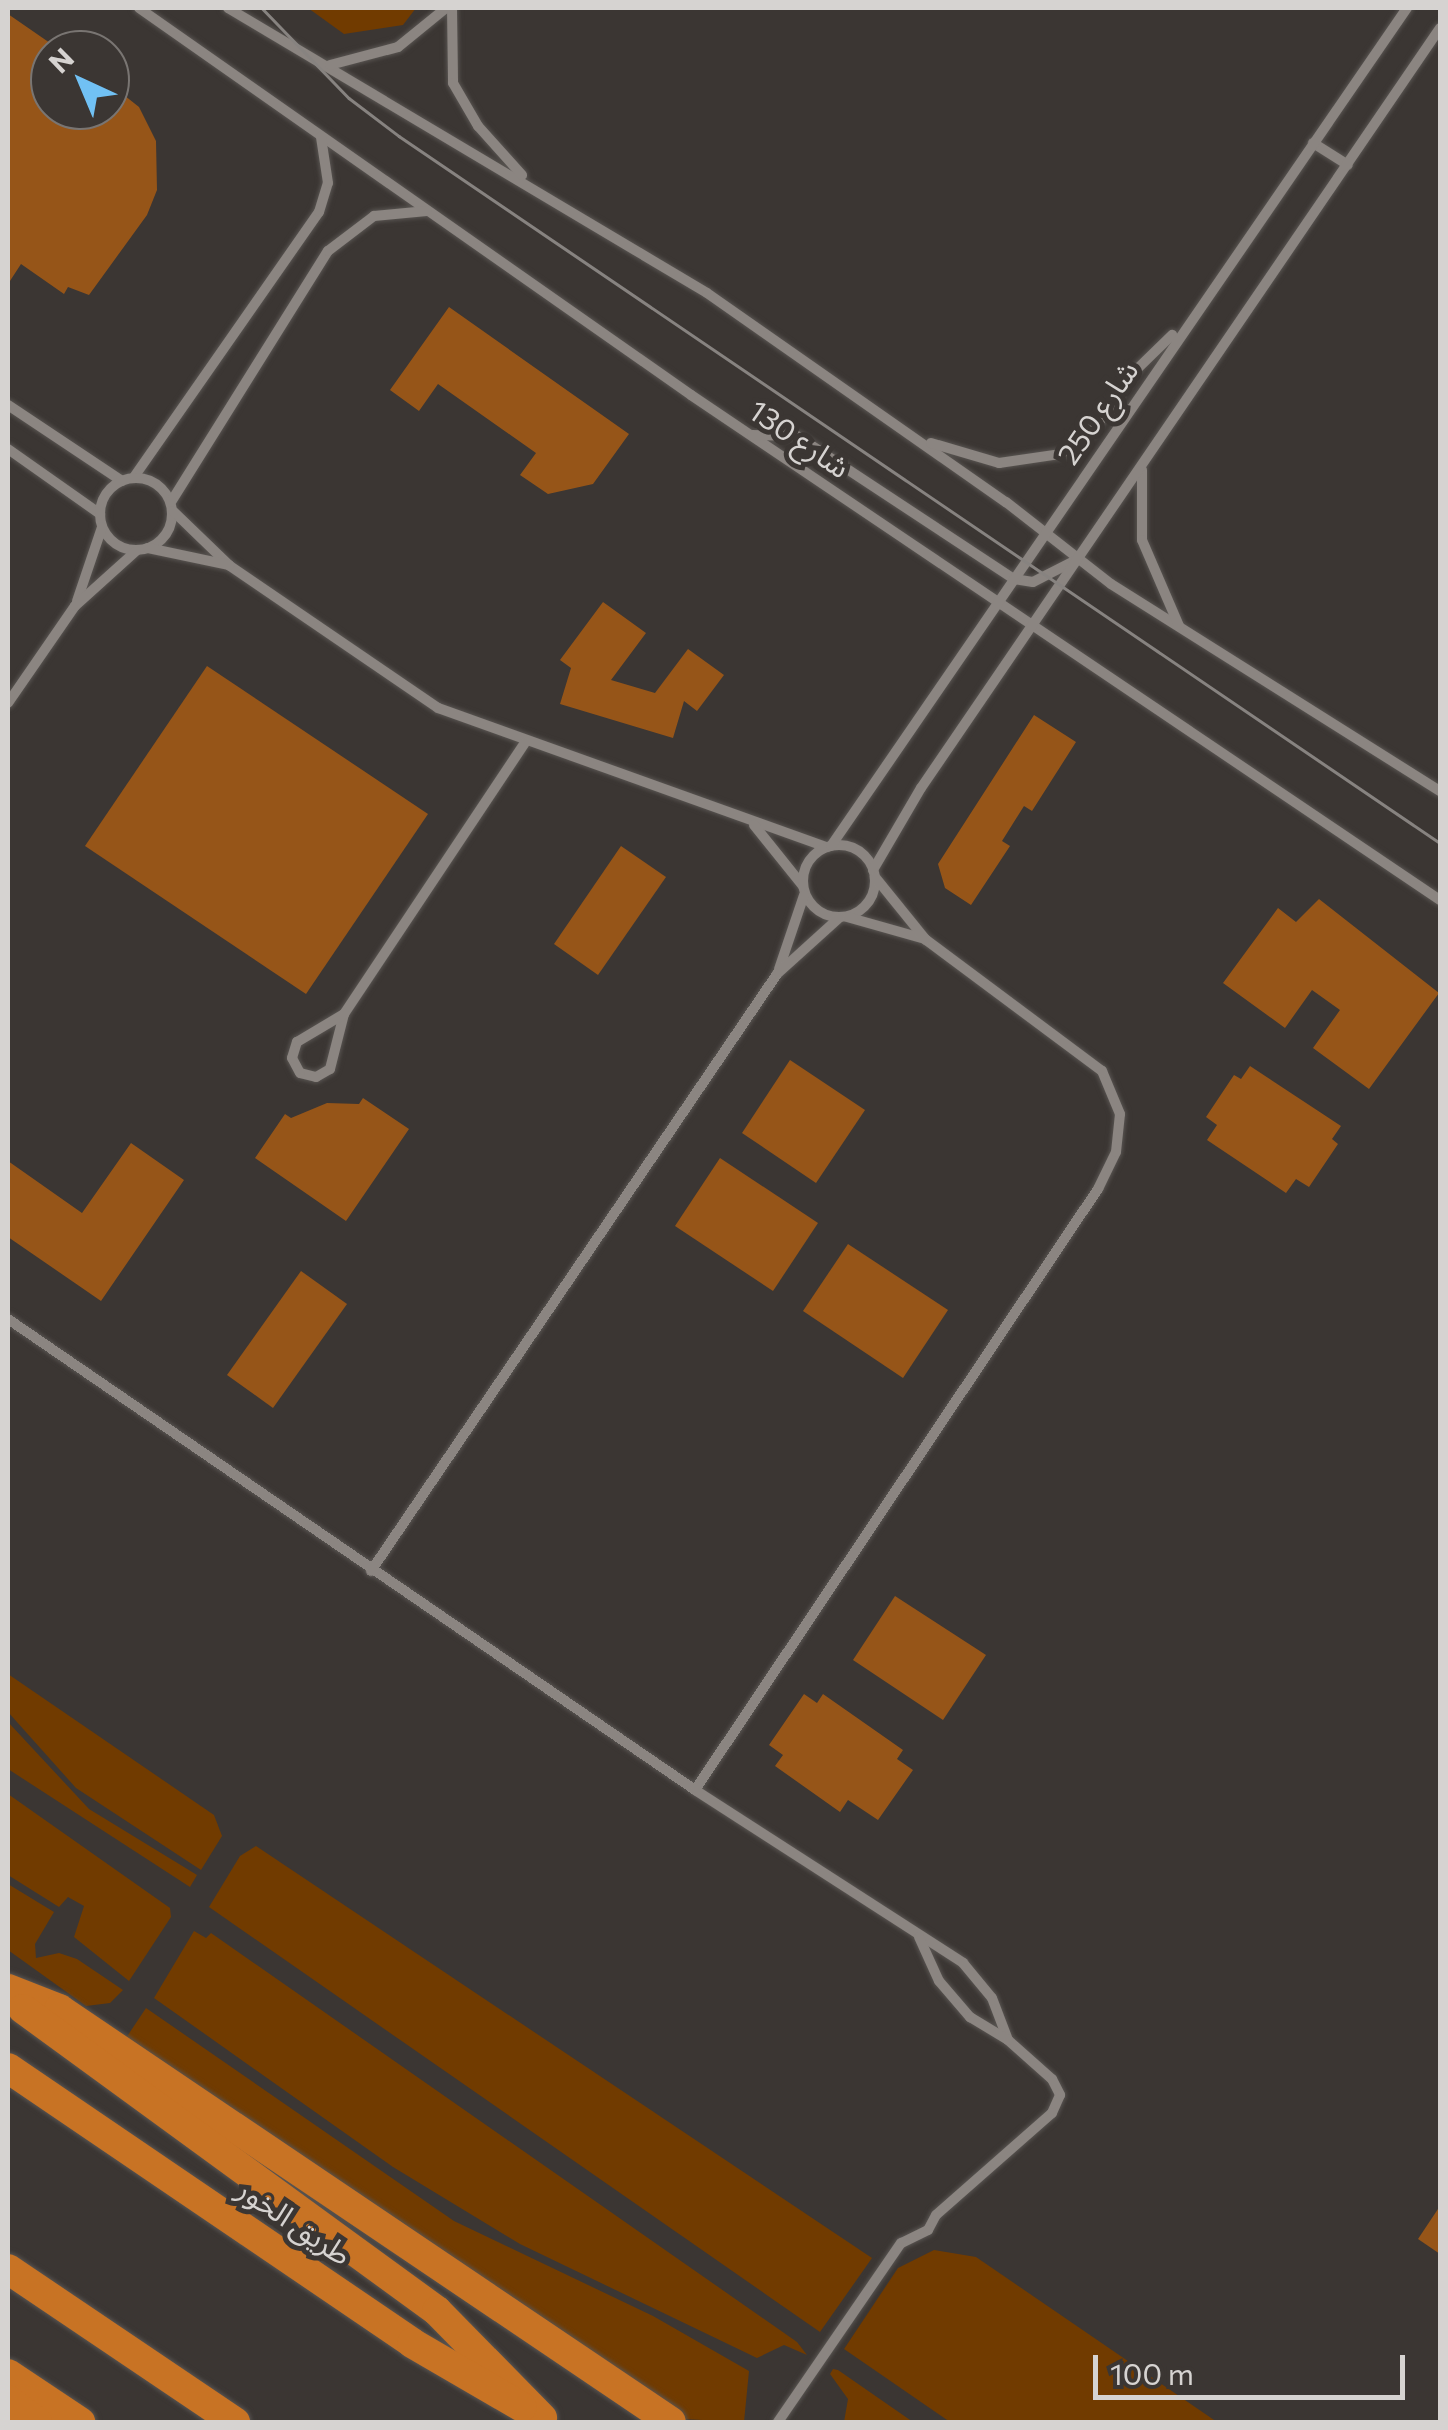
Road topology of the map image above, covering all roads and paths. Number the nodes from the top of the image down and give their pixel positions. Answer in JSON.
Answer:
{"nodes":[{"id":1,"x":138,"y":8,"type":"edge"},
{"id":2,"x":228,"y":8,"type":"edge"},
{"id":3,"x":449,"y":8,"type":"edge"},
{"id":4,"x":1407,"y":8,"type":"edge"},
{"id":5,"x":1440,"y":28,"type":"edge"},
{"id":6,"x":327,"y":65,"type":"junction"},
{"id":7,"x":320,"y":136,"type":"junction"},
{"id":8,"x":1313,"y":143,"type":"junction"},
{"id":9,"x":1348,"y":164,"type":"junction"},
{"id":10,"x":529,"y":182,"type":"junction"},
{"id":11,"x":428,"y":211,"type":"junction"},
{"id":12,"x":1190,"y":317,"type":"junction"},
{"id":13,"x":8,"y":405,"type":"edge"},
{"id":14,"x":751,"y":436,"type":"junction"},
{"id":15,"x":918,"y":438,"type":"junction"},
{"id":16,"x":8,"y":449,"type":"edge"},
{"id":17,"x":1142,"y":468,"type":"junction"},
{"id":18,"x":134,"y":477,"type":"junction"},
{"id":19,"x":122,"y":481,"type":"junction"},
{"id":20,"x":172,"y":506,"type":"junction"},
{"id":21,"x":100,"y":514,"type":"junction"},
{"id":22,"x":102,"y":526,"type":"junction"},
{"id":23,"x":1045,"y":533,"type":"junction"},
{"id":24,"x":142,"y":550,"type":"junction"},
{"id":25,"x":1078,"y":559,"type":"junction"},
{"id":26,"x":230,"y":566,"type":"junction"},
{"id":27,"x":1014,"y":579,"type":"junction"},
{"id":28,"x":998,"y":602,"type":"junction"},
{"id":29,"x":75,"y":606,"type":"junction"},
{"id":30,"x":1034,"y":626,"type":"junction"},
{"id":31,"x":1179,"y":627,"type":"junction"},
{"id":32,"x":8,"y":704,"type":"edge"},
{"id":33,"x":525,"y":743,"type":"junction"},
{"id":34,"x":1440,"y":791,"type":"edge"},
{"id":35,"x":753,"y":825,"type":"junction"},
{"id":36,"x":829,"y":846,"type":"junction"},
{"id":37,"x":874,"y":873,"type":"junction"},
{"id":38,"x":804,"y":890,"type":"junction"},
{"id":39,"x":1440,"y":900,"type":"edge"},
{"id":40,"x":843,"y":917,"type":"junction"},
{"id":41,"x":926,"y":940,"type":"junction"},
{"id":42,"x":777,"y":974,"type":"junction"},
{"id":43,"x":344,"y":1014,"type":"junction"},
{"id":44,"x":8,"y":1319,"type":"edge"},
{"id":45,"x":371,"y":1570,"type":"junction"},
{"id":46,"x":695,"y":1790,"type":"junction"},
{"id":47,"x":919,"y":1936,"type":"junction"},
{"id":48,"x":8,"y":1988,"type":"edge"},
{"id":49,"x":8,"y":1997,"type":"edge"},
{"id":50,"x":1008,"y":2040,"type":"junction"},
{"id":51,"x":8,"y":2068,"type":"edge"},
{"id":52,"x":8,"y":2269,"type":"edge"},
{"id":53,"x":8,"y":2374,"type":"edge"},
{"id":54,"x":8,"y":2400,"type":"edge"},
{"id":55,"x":546,"y":2420,"type":"edge"},
{"id":56,"x":38,"y":2422,"type":"edge"},
{"id":57,"x":80,"y":2422,"type":"edge"},
{"id":58,"x":235,"y":2422,"type":"edge"},
{"id":59,"x":670,"y":2422,"type":"edge"},
{"id":60,"x":778,"y":2422,"type":"edge"}],
"edges":[{"from":1,"to":7,"type":"street","name":"شارع 130"},
{"from":2,"to":6,"type":"street"},
{"from":3,"to":6,"type":"street"},
{"from":3,"to":10,"type":"street"},
{"from":4,"to":8,"type":"street","name":"شارع 250"},
{"from":5,"to":9,"type":"street"},
{"from":6,"to":10,"type":"street"},
{"from":7,"to":11,"type":"street","name":"شارع 130"},
{"from":7,"to":18,"type":"street"},
{"from":8,"to":9,"type":"street"},
{"from":8,"to":12,"type":"street","name":"شارع 250"},
{"from":9,"to":17,"type":"street"},
{"from":10,"to":15,"type":"street"},
{"from":11,"to":14,"type":"street","name":"شارع 130"},
{"from":11,"to":20,"type":"street"},
{"from":12,"to":15,"type":"street"},
{"from":12,"to":23,"type":"street","name":"شارع 250"},
{"from":13,"to":19,"type":"street"},
{"from":14,"to":27,"type":"street"},
{"from":14,"to":28,"type":"street","name":"شارع 130"},
{"from":15,"to":23,"type":"street"},
{"from":16,"to":21,"type":"street"},
{"from":17,"to":25,"type":"street"},
{"from":17,"to":31,"type":"street"},
{"from":18,"to":19,"type":"street"},
{"from":18,"to":20,"type":"street"},
{"from":19,"to":21,"type":"street"},
{"from":20,"to":24,"type":"street"},
{"from":20,"to":26,"type":"street"},
{"from":21,"to":22,"type":"street"},
{"from":22,"to":24,"type":"street"},
{"from":22,"to":29,"type":"street"},
{"from":23,"to":25,"type":"street"},
{"from":23,"to":27,"type":"street","name":"شارع 250"},
{"from":24,"to":26,"type":"street"},
{"from":24,"to":29,"type":"street"},
{"from":25,"to":27,"type":"street"},
{"from":25,"to":30,"type":"street"},
{"from":25,"to":31,"type":"street"},
{"from":26,"to":33,"type":"street"},
{"from":27,"to":28,"type":"street","name":"شارع 250"},
{"from":28,"to":30,"type":"street","name":"شارع 130"},
{"from":28,"to":36,"type":"street","name":"شارع 250"},
{"from":29,"to":32,"type":"street"},
{"from":30,"to":37,"type":"street"},
{"from":30,"to":39,"type":"street","name":"شارع 130"},
{"from":31,"to":34,"type":"street"},
{"from":33,"to":35,"type":"street"},
{"from":33,"to":43,"type":"street"},
{"from":35,"to":36,"type":"street"},
{"from":35,"to":38,"type":"street"},
{"from":36,"to":37,"type":"street"},
{"from":36,"to":38,"type":"street"},
{"from":37,"to":40,"type":"street"},
{"from":37,"to":41,"type":"street"},
{"from":38,"to":40,"type":"street"},
{"from":38,"to":42,"type":"street"},
{"from":40,"to":41,"type":"street"},
{"from":40,"to":42,"type":"street"},
{"from":41,"to":46,"type":"street"},
{"from":42,"to":45,"type":"street"},
{"from":43,"to":43,"type":"street"},
{"from":44,"to":45,"type":"street"},
{"from":45,"to":46,"type":"street"},
{"from":46,"to":47,"type":"street"},
{"from":47,"to":50,"type":"street"},
{"from":47,"to":50,"type":"street"},
{"from":48,"to":59,"type":"highway"},
{"from":49,"to":55,"type":"highway"},
{"from":50,"to":60,"type":"street"},
{"from":51,"to":55,"type":"highway","name":"طريق الخور"},
{"from":52,"to":58,"type":"highway"},
{"from":53,"to":57,"type":"highway"},
{"from":54,"to":56,"type":"highway"}]}
